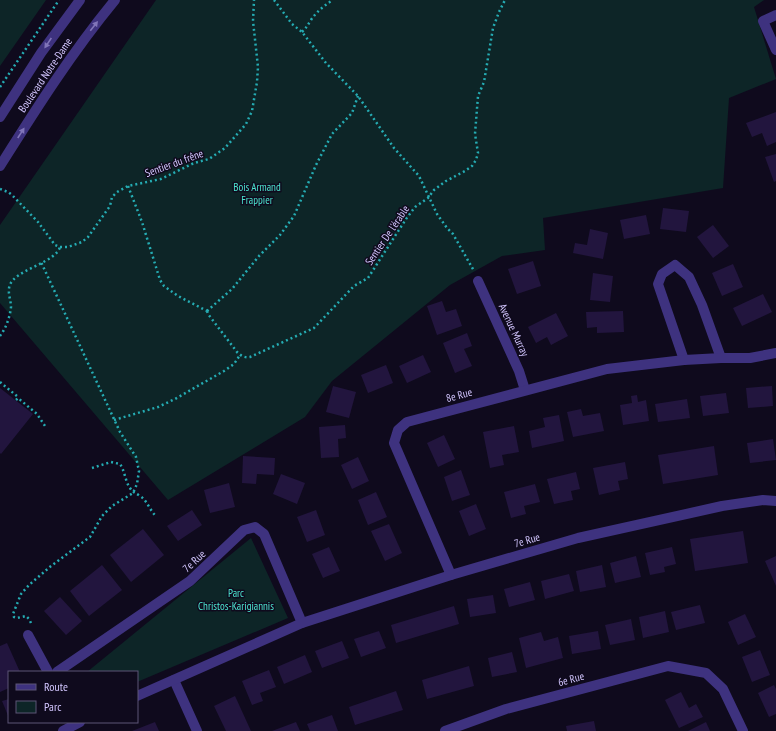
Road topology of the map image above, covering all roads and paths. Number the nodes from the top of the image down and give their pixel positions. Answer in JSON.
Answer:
{"nodes":[{"id":1,"x":59,"y":0,"type":"edge"},
{"id":2,"x":80,"y":0,"type":"edge"},
{"id":3,"x":115,"y":0,"type":"edge"},
{"id":4,"x":254,"y":0,"type":"edge"},
{"id":5,"x":274,"y":0,"type":"edge"},
{"id":6,"x":333,"y":0,"type":"edge"},
{"id":7,"x":505,"y":0,"type":"edge"},
{"id":8,"x":776,"y":15,"type":"edge"},
{"id":9,"x":302,"y":32,"type":"junction"},
{"id":10,"x":776,"y":50,"type":"edge"},
{"id":11,"x":0,"y":87,"type":"edge"},
{"id":12,"x":358,"y":96,"type":"junction"},
{"id":13,"x":0,"y":117,"type":"edge"},
{"id":14,"x":0,"y":166,"type":"edge"},
{"id":15,"x":128,"y":186,"type":"junction"},
{"id":16,"x":0,"y":189,"type":"edge"},
{"id":17,"x":428,"y":198,"type":"junction"},
{"id":18,"x":60,"y":247,"type":"junction"},
{"id":19,"x":41,"y":262,"type":"junction"},
{"id":20,"x":476,"y":277,"type":"joint"},
{"id":21,"x":206,"y":311,"type":"junction"},
{"id":22,"x":0,"y":336,"type":"edge"},
{"id":23,"x":776,"y":352,"type":"edge"},
{"id":24,"x":240,"y":355,"type":"junction"},
{"id":25,"x":721,"y":358,"type":"junction"},
{"id":26,"x":684,"y":360,"type":"junction"},
{"id":27,"x":0,"y":382,"type":"edge"},
{"id":28,"x":525,"y":390,"type":"junction"},
{"id":29,"x":114,"y":420,"type":"junction"},
{"id":30,"x":45,"y":426,"type":"dead end"},
{"id":31,"x":92,"y":468,"type":"dead end"},
{"id":32,"x":133,"y":493,"type":"junction"},
{"id":33,"x":776,"y":501,"type":"edge"},
{"id":34,"x":156,"y":516,"type":"dead end"},
{"id":35,"x":451,"y":575,"type":"junction"},
{"id":36,"x":302,"y":623,"type":"junction"},
{"id":37,"x":28,"y":635,"type":"joint"},
{"id":38,"x":47,"y":671,"type":"edge"},
{"id":39,"x":58,"y":671,"type":"edge"},
{"id":40,"x":174,"y":680,"type":"junction"},
{"id":41,"x":138,"y":696,"type":"edge"},
{"id":42,"x":197,"y":731,"type":"edge"},
{"id":43,"x":445,"y":731,"type":"edge"},
{"id":44,"x":743,"y":731,"type":"edge"}],
"edges":[{"from":1,"to":11,"type":"path"},
{"from":2,"to":13,"type":"street","name":"Boulevard Notre-Dame","one_way":true},
{"from":14,"to":3,"type":"street","name":"Boulevard Notre-Dame","one_way":true},
{"from":4,"to":15,"type":"path","name":"Sentier du frêne"},
{"from":5,"to":9,"type":"path"},
{"from":6,"to":9,"type":"path"},
{"from":7,"to":17,"type":"path","name":"Sentier De l'érable"},
{"from":8,"to":10,"type":"street"},
{"from":9,"to":12,"type":"path"},
{"from":12,"to":17,"type":"path"},
{"from":12,"to":21,"type":"path"},
{"from":15,"to":18,"type":"path","name":"Sentier du frêne"},
{"from":15,"to":21,"type":"path"},
{"from":16,"to":18,"type":"path"},
{"from":17,"to":20,"type":"path"},
{"from":17,"to":24,"type":"path","name":"Sentier De l'érable"},
{"from":18,"to":19,"type":"path"},
{"from":19,"to":22,"type":"path"},
{"from":19,"to":29,"type":"path"},
{"from":20,"to":28,"type":"street","name":"Avenue Murray"},
{"from":21,"to":24,"type":"path"},
{"from":23,"to":25,"type":"street","name":"8e Rue"},
{"from":24,"to":29,"type":"path"},
{"from":25,"to":26,"type":"street","name":"8e Rue"},
{"from":25,"to":26,"type":"street"},
{"from":26,"to":28,"type":"street","name":"8e Rue"},
{"from":27,"to":30,"type":"path"},
{"from":28,"to":35,"type":"street","name":"8e Rue"},
{"from":29,"to":32,"type":"path"},
{"from":31,"to":32,"type":"path"},
{"from":32,"to":34,"type":"path"},
{"from":32,"to":37,"type":"path"},
{"from":33,"to":35,"type":"street","name":"7e Rue"},
{"from":35,"to":36,"type":"street","name":"7e Rue"},
{"from":36,"to":39,"type":"street","name":"7e Rue"},
{"from":36,"to":40,"type":"street","name":"7e Rue"},
{"from":37,"to":38,"type":"street"},
{"from":40,"to":41,"type":"street","name":"7e Rue"},
{"from":40,"to":42,"type":"street"},
{"from":43,"to":44,"type":"street","name":"6e Rue"}]}
